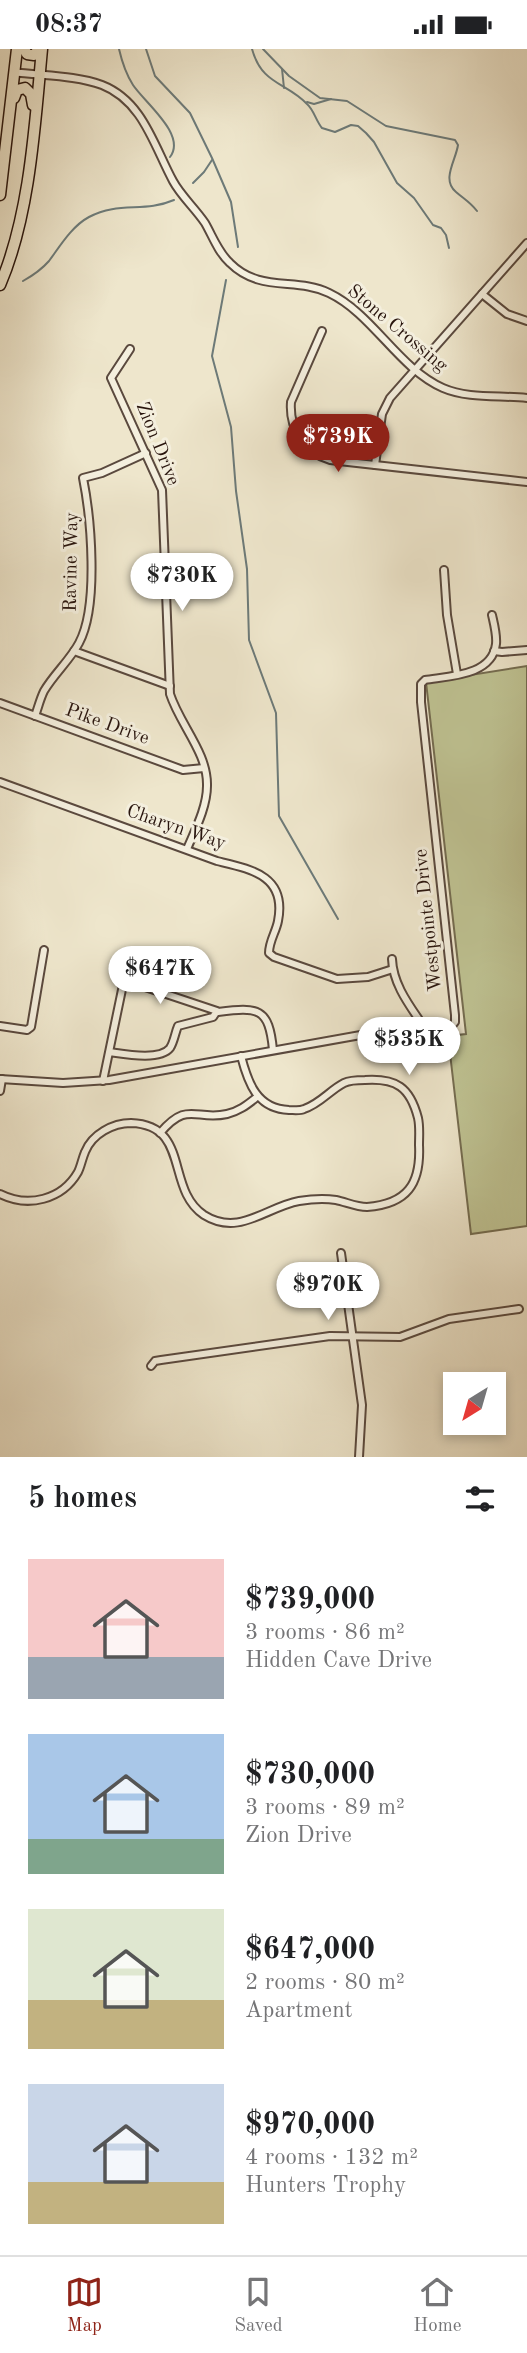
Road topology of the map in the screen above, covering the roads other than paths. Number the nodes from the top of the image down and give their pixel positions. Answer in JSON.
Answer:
{"nodes":[{"id":1,"x":17,"y":49,"type":"edge"},
{"id":2,"x":24,"y":49,"type":"edge"},
{"id":3,"x":41,"y":49,"type":"edge"},
{"id":4,"x":13,"y":72,"type":"junction"},
{"id":5,"x":39,"y":75,"type":"junction"},
{"id":6,"x":11,"y":105,"type":"junction"},
{"id":7,"x":34,"y":130,"type":"junction"},
{"id":8,"x":0,"y":195,"type":"edge"},
{"id":9,"x":527,"y":243,"type":"edge"},
{"id":10,"x":0,"y":285,"type":"edge"},
{"id":11,"x":482,"y":294,"type":"junction"},
{"id":12,"x":527,"y":321,"type":"edge"},
{"id":13,"x":323,"y":331,"type":"dead end"},
{"id":14,"x":130,"y":349,"type":"dead end"},
{"id":15,"x":415,"y":370,"type":"junction"},
{"id":16,"x":527,"y":398,"type":"edge"},
{"id":17,"x":146,"y":453,"type":"junction"},
{"id":18,"x":375,"y":465,"type":"junction"},
{"id":19,"x":527,"y":482,"type":"edge"},
{"id":20,"x":444,"y":570,"type":"dead end"},
{"id":21,"x":492,"y":615,"type":"dead end"},
{"id":22,"x":527,"y":650,"type":"edge"},
{"id":23,"x":74,"y":651,"type":"junction"},
{"id":24,"x":494,"y":651,"type":"junction"},
{"id":25,"x":457,"y":674,"type":"junction"},
{"id":26,"x":170,"y":686,"type":"junction"},
{"id":27,"x":0,"y":703,"type":"edge"},
{"id":28,"x":34,"y":716,"type":"junction"},
{"id":29,"x":204,"y":768,"type":"junction"},
{"id":30,"x":0,"y":782,"type":"edge"},
{"id":31,"x":187,"y":849,"type":"junction"},
{"id":32,"x":44,"y":950,"type":"dead end"},
{"id":33,"x":127,"y":956,"type":"dead end"},
{"id":34,"x":392,"y":959,"type":"dead end"},
{"id":35,"x":393,"y":969,"type":"junction"},
{"id":36,"x":124,"y":980,"type":"junction"},
{"id":37,"x":218,"y":1013,"type":"junction"},
{"id":38,"x":0,"y":1025,"type":"edge"},
{"id":39,"x":424,"y":1027,"type":"junction"},
{"id":40,"x":273,"y":1050,"type":"junction"},
{"id":41,"x":109,"y":1052,"type":"junction"},
{"id":42,"x":241,"y":1056,"type":"junction"},
{"id":43,"x":1,"y":1079,"type":"edge"},
{"id":44,"x":103,"y":1081,"type":"junction"},
{"id":45,"x":0,"y":1091,"type":"edge"},
{"id":46,"x":257,"y":1097,"type":"junction"},
{"id":47,"x":160,"y":1133,"type":"junction"},
{"id":48,"x":0,"y":1193,"type":"edge"},
{"id":49,"x":341,"y":1253,"type":"dead end"},
{"id":50,"x":519,"y":1309,"type":"dead end"},
{"id":51,"x":352,"y":1336,"type":"junction"},
{"id":52,"x":151,"y":1366,"type":"dead end"},
{"id":53,"x":359,"y":1457,"type":"edge"}],
"edges":[{"from":1,"to":4,"type":"main road"},
{"from":2,"to":3,"type":"main road"},
{"from":3,"to":5,"type":"main road"},
{"from":4,"to":5,"type":"street","name":"Stone Crossing"},
{"from":4,"to":6,"type":"main road"},
{"from":5,"to":7,"type":"main road"},
{"from":5,"to":15,"type":"street","name":"Stone Crossing"},
{"from":6,"to":7,"type":"main road"},
{"from":6,"to":8,"type":"main road"},
{"from":7,"to":10,"type":"main road"},
{"from":9,"to":11,"type":"street"},
{"from":11,"to":12,"type":"street"},
{"from":11,"to":15,"type":"street"},
{"from":13,"to":18,"type":"street"},
{"from":14,"to":17,"type":"street","name":"Zion Drive"},
{"from":15,"to":16,"type":"street","name":"Stone Crossing"},
{"from":15,"to":18,"type":"street"},
{"from":17,"to":23,"type":"street","name":"Ravine Way"},
{"from":17,"to":26,"type":"street","name":"Zion Drive"},
{"from":18,"to":19,"type":"street"},
{"from":20,"to":25,"type":"street"},
{"from":21,"to":24,"type":"street"},
{"from":22,"to":24,"type":"street"},
{"from":23,"to":26,"type":"street"},
{"from":23,"to":28,"type":"street","name":"Ravine Way"},
{"from":24,"to":25,"type":"street","name":"Westpointe Drive"},
{"from":25,"to":39,"type":"street","name":"Westpointe Drive"},
{"from":26,"to":29,"type":"street","name":"Zion Drive"},
{"from":27,"to":28,"type":"street","name":"Pike Drive"},
{"from":28,"to":29,"type":"street","name":"Pike Drive"},
{"from":29,"to":31,"type":"street","name":"Zion Drive"},
{"from":30,"to":31,"type":"street","name":"Charyn Way"},
{"from":31,"to":35,"type":"street","name":"Charyn Way"},
{"from":32,"to":38,"type":"street"},
{"from":33,"to":36,"type":"street"},
{"from":34,"to":35,"type":"street"},
{"from":35,"to":39,"type":"street"},
{"from":36,"to":37,"type":"street"},
{"from":36,"to":41,"type":"street"},
{"from":37,"to":40,"type":"street"},
{"from":37,"to":41,"type":"street"},
{"from":39,"to":40,"type":"street","name":"Westpointe Drive"},
{"from":40,"to":42,"type":"street","name":"Westpointe Drive"},
{"from":41,"to":44,"type":"street"},
{"from":42,"to":44,"type":"street","name":"Westpointe Drive"},
{"from":42,"to":46,"type":"street"},
{"from":43,"to":44,"type":"street","name":"Westpointe Drive"},
{"from":43,"to":45,"type":"street"},
{"from":46,"to":47,"type":"street"},
{"from":46,"to":47,"type":"street"},
{"from":47,"to":48,"type":"street"},
{"from":49,"to":51,"type":"street"},
{"from":50,"to":51,"type":"street"},
{"from":51,"to":52,"type":"street"},
{"from":51,"to":53,"type":"street"}]}
